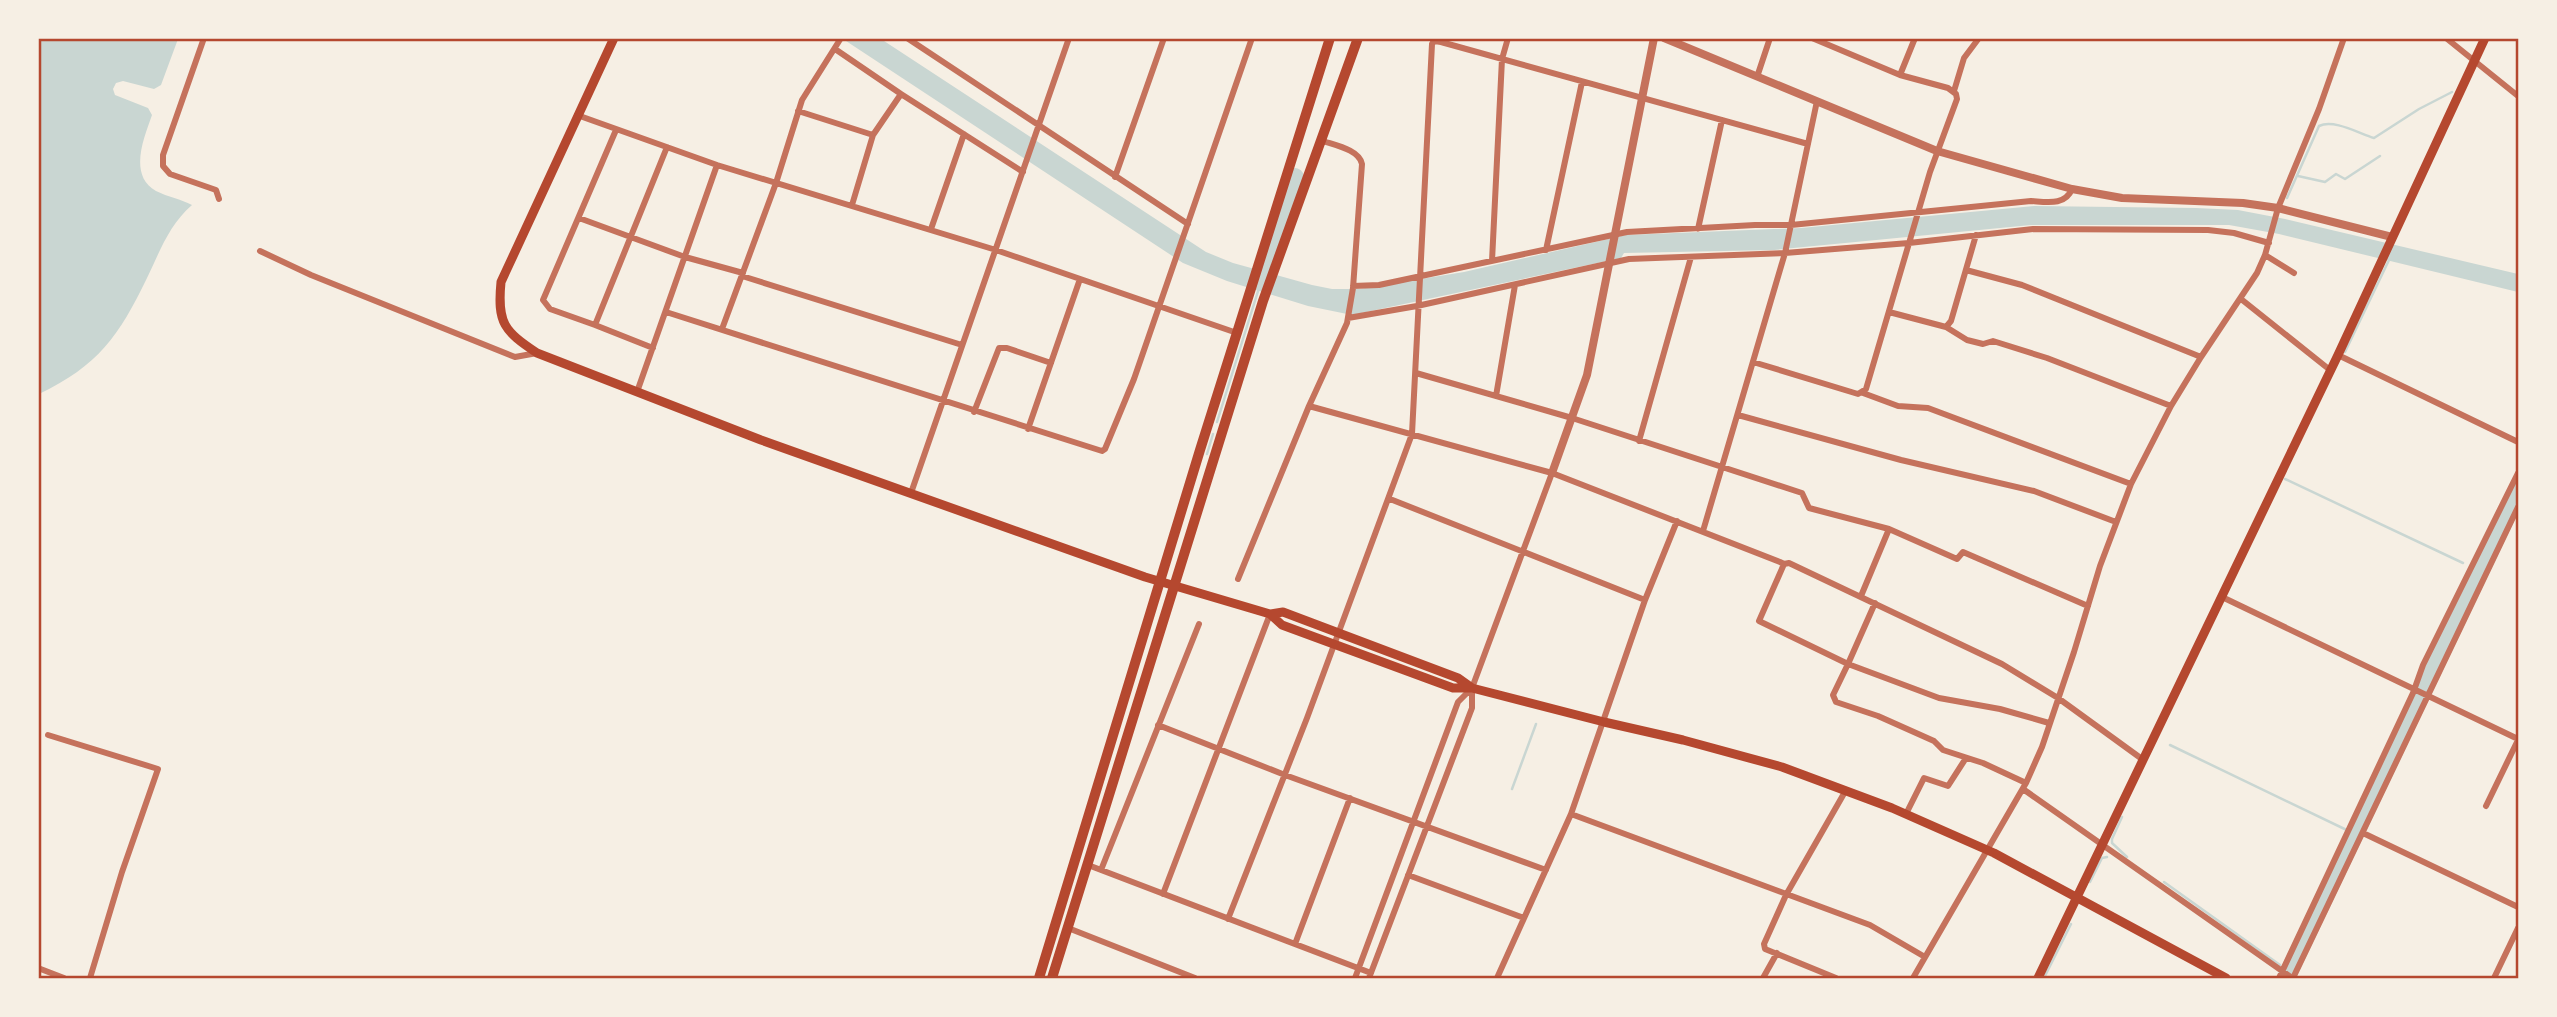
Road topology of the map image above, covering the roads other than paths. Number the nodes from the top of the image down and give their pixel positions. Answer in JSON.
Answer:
{"nodes":[{"id":1,"x":204,"y":38,"type":"edge"},
{"id":2,"x":614,"y":38,"type":"edge"},
{"id":3,"x":907,"y":38,"type":"edge"},
{"id":4,"x":1069,"y":38,"type":"edge"},
{"id":5,"x":1164,"y":38,"type":"edge"},
{"id":6,"x":1252,"y":38,"type":"edge"},
{"id":7,"x":1330,"y":38,"type":"edge"},
{"id":8,"x":1358,"y":38,"type":"edge"},
{"id":9,"x":1508,"y":38,"type":"edge"},
{"id":10,"x":1654,"y":38,"type":"edge"},
{"id":11,"x":1664,"y":38,"type":"edge"},
{"id":12,"x":1770,"y":38,"type":"edge"},
{"id":13,"x":1812,"y":38,"type":"edge"},
{"id":14,"x":1915,"y":38,"type":"edge"},
{"id":15,"x":1979,"y":38,"type":"edge"},
{"id":16,"x":2344,"y":38,"type":"edge"},
{"id":17,"x":2446,"y":38,"type":"edge"},
{"id":18,"x":2485,"y":38,"type":"edge"},
{"id":19,"x":841,"y":39,"type":"edge"},
{"id":20,"x":835,"y":49,"type":"junction"},
{"id":21,"x":1502,"y":59,"type":"junction"},
{"id":22,"x":2474,"y":63,"type":"junction"},
{"id":23,"x":1900,"y":75,"type":"junction"},
{"id":24,"x":1756,"y":76,"type":"junction"},
{"id":25,"x":1582,"y":82,"type":"junction"},
{"id":26,"x":1954,"y":91,"type":"junction"},
{"id":27,"x":901,"y":94,"type":"junction"},
{"id":28,"x":2518,"y":96,"type":"edge"},
{"id":29,"x":1642,"y":98,"type":"junction"},
{"id":30,"x":1817,"y":102,"type":"junction"},
{"id":31,"x":799,"y":111,"type":"junction"},
{"id":32,"x":578,"y":115,"type":"junction"},
{"id":33,"x":1722,"y":120,"type":"junction"},
{"id":34,"x":1040,"y":127,"type":"junction"},
{"id":35,"x":616,"y":130,"type":"junction"},
{"id":36,"x":964,"y":134,"type":"junction"},
{"id":37,"x":873,"y":135,"type":"junction"},
{"id":38,"x":1320,"y":140,"type":"junction"},
{"id":39,"x":1808,"y":144,"type":"junction"},
{"id":40,"x":667,"y":147,"type":"junction"},
{"id":41,"x":1937,"y":152,"type":"junction"},
{"id":42,"x":717,"y":165,"type":"junction"},
{"id":43,"x":1024,"y":170,"type":"junction"},
{"id":44,"x":1115,"y":177,"type":"junction"},
{"id":45,"x":776,"y":183,"type":"junction"},
{"id":46,"x":2072,"y":190,"type":"junction"},
{"id":47,"x":219,"y":199,"type":"dead end"},
{"id":48,"x":852,"y":205,"type":"junction"},
{"id":49,"x":2278,"y":208,"type":"junction"},
{"id":50,"x":1917,"y":217,"type":"junction"},
{"id":51,"x":579,"y":218,"type":"junction"},
{"id":52,"x":1188,"y":224,"type":"junction"},
{"id":53,"x":1791,"y":225,"type":"junction"},
{"id":54,"x":931,"y":229,"type":"junction"},
{"id":55,"x":1698,"y":229,"type":"junction"},
{"id":56,"x":1616,"y":234,"type":"junction"},
{"id":57,"x":1976,"y":235,"type":"junction"},
{"id":58,"x":631,"y":238,"type":"junction"},
{"id":59,"x":2391,"y":239,"type":"junction"},
{"id":60,"x":1910,"y":241,"type":"junction"},
{"id":61,"x":2269,"y":242,"type":"junction"},
{"id":62,"x":996,"y":250,"type":"junction"},
{"id":63,"x":1546,"y":250,"type":"junction"},
{"id":64,"x":260,"y":251,"type":"dead end"},
{"id":65,"x":1785,"y":253,"type":"junction"},
{"id":66,"x":2265,"y":255,"type":"junction"},
{"id":67,"x":685,"y":257,"type":"junction"},
{"id":68,"x":1691,"y":257,"type":"junction"},
{"id":69,"x":1492,"y":261,"type":"junction"},
{"id":70,"x":1609,"y":265,"type":"junction"},
{"id":71,"x":1966,"y":270,"type":"junction"},
{"id":72,"x":2294,"y":273,"type":"dead end"},
{"id":73,"x":742,"y":274,"type":"junction"},
{"id":74,"x":1418,"y":276,"type":"junction"},
{"id":75,"x":1080,"y":279,"type":"junction"},
{"id":76,"x":1515,"y":285,"type":"junction"},
{"id":77,"x":1353,"y":287,"type":"junction"},
{"id":78,"x":2241,"y":299,"type":"junction"},
{"id":79,"x":1417,"y":306,"type":"junction"},
{"id":80,"x":1159,"y":307,"type":"junction"},
{"id":81,"x":666,"y":312,"type":"junction"},
{"id":82,"x":1889,"y":312,"type":"junction"},
{"id":83,"x":1348,"y":316,"type":"junction"},
{"id":84,"x":595,"y":325,"type":"junction"},
{"id":85,"x":1946,"y":327,"type":"junction"},
{"id":86,"x":722,"y":329,"type":"junction"},
{"id":87,"x":1237,"y":333,"type":"junction"},
{"id":88,"x":962,"y":345,"type":"junction"},
{"id":89,"x":653,"y":348,"type":"junction"},
{"id":90,"x":537,"y":353,"type":"junction"},
{"id":91,"x":2338,"y":355,"type":"junction"},
{"id":92,"x":2201,"y":357,"type":"junction"},
{"id":93,"x":1753,"y":362,"type":"junction"},
{"id":94,"x":1051,"y":363,"type":"junction"},
{"id":95,"x":2330,"y":370,"type":"junction"},
{"id":96,"x":1416,"y":373,"type":"junction"},
{"id":97,"x":637,"y":393,"type":"junction"},
{"id":98,"x":1863,"y":393,"type":"junction"},
{"id":99,"x":1496,"y":396,"type":"junction"},
{"id":100,"x":944,"y":402,"type":"junction"},
{"id":101,"x":1309,"y":405,"type":"junction"},
{"id":102,"x":2171,"y":406,"type":"junction"},
{"id":103,"x":974,"y":411,"type":"junction"},
{"id":104,"x":1738,"y":415,"type":"junction"},
{"id":105,"x":1572,"y":418,"type":"junction"},
{"id":106,"x":1028,"y":429,"type":"junction"},
{"id":107,"x":1412,"y":434,"type":"junction"},
{"id":108,"x":1639,"y":441,"type":"junction"},
{"id":109,"x":2518,"y":442,"type":"edge"},
{"id":110,"x":1722,"y":467,"type":"junction"},
{"id":111,"x":1552,"y":473,"type":"junction"},
{"id":112,"x":2518,"y":473,"type":"edge"},
{"id":113,"x":2131,"y":484,"type":"junction"},
{"id":114,"x":911,"y":493,"type":"junction"},
{"id":115,"x":1390,"y":499,"type":"junction"},
{"id":116,"x":2518,"y":508,"type":"edge"},
{"id":117,"x":1676,"y":522,"type":"junction"},
{"id":118,"x":2116,"y":522,"type":"junction"},
{"id":119,"x":1889,"y":529,"type":"junction"},
{"id":120,"x":1703,"y":531,"type":"junction"},
{"id":121,"x":1522,"y":552,"type":"junction"},
{"id":122,"x":1784,"y":564,"type":"junction"},
{"id":123,"x":1238,"y":579,"type":"dead end"},
{"id":124,"x":1160,"y":581,"type":"junction"},
{"id":125,"x":1175,"y":586,"type":"junction"},
{"id":126,"x":1861,"y":596,"type":"junction"},
{"id":127,"x":2222,"y":597,"type":"junction"},
{"id":128,"x":1645,"y":600,"type":"junction"},
{"id":129,"x":1875,"y":603,"type":"junction"},
{"id":130,"x":2088,"y":606,"type":"junction"},
{"id":131,"x":1270,"y":614,"type":"junction"},
{"id":132,"x":1199,"y":624,"type":"dead end"},
{"id":133,"x":1339,"y":632,"type":"junction"},
{"id":134,"x":1334,"y":645,"type":"junction"},
{"id":135,"x":1848,"y":664,"type":"junction"},
{"id":136,"x":1472,"y":688,"type":"junction"},
{"id":137,"x":2416,"y":690,"type":"junction"},
{"id":138,"x":2427,"y":695,"type":"junction"},
{"id":139,"x":2058,"y":698,"type":"junction"},
{"id":140,"x":1604,"y":722,"type":"junction"},
{"id":141,"x":2049,"y":723,"type":"junction"},
{"id":142,"x":1158,"y":725,"type":"junction"},
{"id":143,"x":48,"y":735,"type":"dead end"},
{"id":144,"x":2518,"y":739,"type":"edge"},
{"id":145,"x":1220,"y":750,"type":"junction"},
{"id":146,"x":1966,"y":758,"type":"junction"},
{"id":147,"x":2142,"y":759,"type":"junction"},
{"id":148,"x":1285,"y":775,"type":"junction"},
{"id":149,"x":2025,"y":786,"type":"junction"},
{"id":150,"x":1846,"y":790,"type":"junction"},
{"id":151,"x":1350,"y":798,"type":"junction"},
{"id":152,"x":2486,"y":806,"type":"dead end"},
{"id":153,"x":1571,"y":814,"type":"junction"},
{"id":154,"x":1906,"y":814,"type":"junction"},
{"id":155,"x":1414,"y":822,"type":"junction"},
{"id":156,"x":1426,"y":826,"type":"junction"},
{"id":157,"x":2363,"y":833,"type":"junction"},
{"id":158,"x":2101,"y":845,"type":"junction"},
{"id":159,"x":1987,"y":850,"type":"junction"},
{"id":160,"x":1088,"y":866,"type":"junction"},
{"id":161,"x":1101,"y":870,"type":"junction"},
{"id":162,"x":1546,"y":870,"type":"junction"},
{"id":163,"x":1408,"y":875,"type":"junction"},
{"id":164,"x":1163,"y":894,"type":"junction"},
{"id":165,"x":1786,"y":895,"type":"junction"},
{"id":166,"x":2076,"y":897,"type":"junction"},
{"id":167,"x":2518,"y":907,"type":"edge"},
{"id":168,"x":1524,"y":918,"type":"junction"},
{"id":169,"x":1228,"y":919,"type":"junction"},
{"id":170,"x":1068,"y":928,"type":"junction"},
{"id":171,"x":2518,"y":928,"type":"edge"},
{"id":172,"x":1296,"y":944,"type":"junction"},
{"id":173,"x":1777,"y":953,"type":"junction"},
{"id":174,"x":1925,"y":957,"type":"junction"},
{"id":175,"x":38,"y":968,"type":"edge"},
{"id":176,"x":1359,"y":968,"type":"junction"},
{"id":177,"x":2281,"y":974,"type":"edge"},
{"id":178,"x":1370,"y":976,"type":"edge"},
{"id":179,"x":1497,"y":976,"type":"edge"},
{"id":180,"x":65,"y":978,"type":"edge"},
{"id":181,"x":90,"y":978,"type":"edge"},
{"id":182,"x":1039,"y":978,"type":"edge"},
{"id":183,"x":1052,"y":978,"type":"edge"},
{"id":184,"x":1195,"y":978,"type":"edge"},
{"id":185,"x":1355,"y":978,"type":"edge"},
{"id":186,"x":1508,"y":978,"type":"edge"},
{"id":187,"x":1763,"y":978,"type":"edge"},
{"id":188,"x":1836,"y":978,"type":"edge"},
{"id":189,"x":1913,"y":978,"type":"edge"},
{"id":190,"x":2038,"y":978,"type":"edge"},
{"id":191,"x":2225,"y":978,"type":"edge"},
{"id":192,"x":2292,"y":978,"type":"edge"},
{"id":193,"x":2494,"y":978,"type":"edge"}],
"edges":[{"from":1,"to":47,"type":"street"},
{"from":2,"to":32,"type":"main road"},
{"from":3,"to":34,"type":"street"},
{"from":4,"to":34,"type":"street"},
{"from":5,"to":44,"type":"street"},
{"from":6,"to":52,"type":"street"},
{"from":7,"to":87,"type":"highway"},
{"from":8,"to":38,"type":"highway"},
{"from":9,"to":21,"type":"street"},
{"from":10,"to":29,"type":"street"},
{"from":11,"to":24,"type":"street"},
{"from":12,"to":24,"type":"street"},
{"from":13,"to":23,"type":"street"},
{"from":14,"to":23,"type":"street"},
{"from":15,"to":26,"type":"street"},
{"from":16,"to":49,"type":"street"},
{"from":17,"to":22,"type":"street"},
{"from":18,"to":22,"type":"main road"},
{"from":19,"to":20,"type":"street"},
{"from":20,"to":27,"type":"street"},
{"from":20,"to":31,"type":"street"},
{"from":21,"to":25,"type":"street"},
{"from":21,"to":69,"type":"street"},
{"from":21,"to":74,"type":"street"},
{"from":22,"to":28,"type":"street"},
{"from":22,"to":59,"type":"main road"},
{"from":23,"to":26,"type":"street"},
{"from":24,"to":30,"type":"street"},
{"from":25,"to":29,"type":"street"},
{"from":25,"to":63,"type":"street"},
{"from":26,"to":41,"type":"street"},
{"from":27,"to":36,"type":"street"},
{"from":27,"to":37,"type":"street"},
{"from":29,"to":33,"type":"street"},
{"from":29,"to":56,"type":"street"},
{"from":30,"to":39,"type":"street"},
{"from":30,"to":41,"type":"street"},
{"from":31,"to":37,"type":"street"},
{"from":31,"to":45,"type":"street"},
{"from":32,"to":35,"type":"street"},
{"from":32,"to":90,"type":"main road"},
{"from":33,"to":39,"type":"street"},
{"from":33,"to":55,"type":"street"},
{"from":34,"to":43,"type":"street"},
{"from":34,"to":44,"type":"street"},
{"from":35,"to":40,"type":"street"},
{"from":35,"to":51,"type":"street"},
{"from":36,"to":43,"type":"street"},
{"from":36,"to":54,"type":"street"},
{"from":37,"to":48,"type":"street"},
{"from":38,"to":77,"type":"street"},
{"from":38,"to":125,"type":"highway"},
{"from":39,"to":53,"type":"street"},
{"from":40,"to":42,"type":"street"},
{"from":40,"to":58,"type":"street"},
{"from":41,"to":46,"type":"street"},
{"from":41,"to":50,"type":"street"},
{"from":42,"to":45,"type":"street"},
{"from":42,"to":67,"type":"street"},
{"from":43,"to":62,"type":"street"},
{"from":44,"to":52,"type":"street"},
{"from":45,"to":48,"type":"street"},
{"from":45,"to":73,"type":"street"},
{"from":46,"to":49,"type":"street"},
{"from":46,"to":50,"type":"street"},
{"from":48,"to":54,"type":"street"},
{"from":49,"to":59,"type":"street"},
{"from":49,"to":61,"type":"street"},
{"from":50,"to":53,"type":"street"},
{"from":50,"to":60,"type":"street"},
{"from":51,"to":58,"type":"street"},
{"from":51,"to":84,"type":"street"},
{"from":52,"to":80,"type":"street"},
{"from":53,"to":55,"type":"street"},
{"from":53,"to":65,"type":"street"},
{"from":54,"to":62,"type":"street"},
{"from":55,"to":56,"type":"street"},
{"from":56,"to":63,"type":"street"},
{"from":56,"to":70,"type":"street"},
{"from":57,"to":60,"type":"street"},
{"from":57,"to":61,"type":"street"},
{"from":57,"to":71,"type":"street"},
{"from":58,"to":67,"type":"street"},
{"from":58,"to":84,"type":"street"},
{"from":59,"to":91,"type":"main road"},
{"from":60,"to":65,"type":"street"},
{"from":60,"to":82,"type":"street"},
{"from":61,"to":66,"type":"street"},
{"from":62,"to":75,"type":"street"},
{"from":62,"to":88,"type":"street"},
{"from":63,"to":69,"type":"street"},
{"from":64,"to":90,"type":"street"},
{"from":65,"to":68,"type":"street"},
{"from":65,"to":93,"type":"street"},
{"from":66,"to":72,"type":"street"},
{"from":66,"to":78,"type":"street"},
{"from":67,"to":73,"type":"street"},
{"from":67,"to":81,"type":"street"},
{"from":68,"to":70,"type":"street"},
{"from":68,"to":108,"type":"street"},
{"from":69,"to":74,"type":"street"},
{"from":70,"to":76,"type":"street"},
{"from":70,"to":105,"type":"street"},
{"from":71,"to":85,"type":"street"},
{"from":71,"to":92,"type":"street"},
{"from":73,"to":86,"type":"street"},
{"from":73,"to":88,"type":"street"},
{"from":74,"to":77,"type":"street"},
{"from":74,"to":79,"type":"street"},
{"from":75,"to":80,"type":"street"},
{"from":75,"to":94,"type":"street"},
{"from":76,"to":79,"type":"street"},
{"from":76,"to":99,"type":"street"},
{"from":77,"to":83,"type":"street"},
{"from":78,"to":92,"type":"street"},
{"from":78,"to":95,"type":"street"},
{"from":79,"to":83,"type":"street"},
{"from":79,"to":96,"type":"street"},
{"from":80,"to":87,"type":"street"},
{"from":80,"to":106,"type":"street"},
{"from":81,"to":86,"type":"street"},
{"from":81,"to":89,"type":"street"},
{"from":82,"to":85,"type":"street"},
{"from":82,"to":98,"type":"street"},
{"from":83,"to":101,"type":"street"},
{"from":84,"to":89,"type":"street"},
{"from":85,"to":102,"type":"street"},
{"from":86,"to":100,"type":"street"},
{"from":87,"to":124,"type":"highway"},
{"from":88,"to":100,"type":"street"},
{"from":89,"to":97,"type":"street"},
{"from":90,"to":97,"type":"main road"},
{"from":91,"to":95,"type":"main road"},
{"from":91,"to":109,"type":"street"},
{"from":92,"to":102,"type":"street"},
{"from":93,"to":98,"type":"street"},
{"from":93,"to":104,"type":"street"},
{"from":94,"to":103,"type":"street"},
{"from":94,"to":106,"type":"street"},
{"from":95,"to":127,"type":"main road"},
{"from":96,"to":99,"type":"street"},
{"from":96,"to":107,"type":"street"},
{"from":97,"to":114,"type":"main road"},
{"from":98,"to":113,"type":"street"},
{"from":99,"to":105,"type":"street"},
{"from":100,"to":103,"type":"street"},
{"from":100,"to":114,"type":"street"},
{"from":101,"to":107,"type":"street"},
{"from":101,"to":123,"type":"street"},
{"from":102,"to":113,"type":"street"},
{"from":103,"to":106,"type":"street"},
{"from":104,"to":110,"type":"street"},
{"from":104,"to":118,"type":"street"},
{"from":105,"to":108,"type":"street"},
{"from":105,"to":111,"type":"street"},
{"from":107,"to":111,"type":"street"},
{"from":107,"to":115,"type":"street"},
{"from":108,"to":110,"type":"street"},
{"from":110,"to":119,"type":"street"},
{"from":110,"to":120,"type":"street"},
{"from":111,"to":117,"type":"street"},
{"from":111,"to":121,"type":"street"},
{"from":112,"to":137,"type":"street"},
{"from":113,"to":118,"type":"street"},
{"from":114,"to":124,"type":"main road"},
{"from":115,"to":121,"type":"street"},
{"from":115,"to":133,"type":"street"},
{"from":116,"to":138,"type":"street"},
{"from":117,"to":120,"type":"street"},
{"from":117,"to":128,"type":"street"},
{"from":118,"to":130,"type":"street"},
{"from":119,"to":126,"type":"street"},
{"from":119,"to":130,"type":"street"},
{"from":120,"to":122,"type":"street"},
{"from":121,"to":128,"type":"street"},
{"from":121,"to":136,"type":"street"},
{"from":122,"to":126,"type":"street"},
{"from":122,"to":135,"type":"street"},
{"from":124,"to":125,"type":"main road"},
{"from":124,"to":182,"type":"highway"},
{"from":125,"to":131,"type":"main road"},
{"from":125,"to":160,"type":"highway"},
{"from":126,"to":129,"type":"street"},
{"from":127,"to":137,"type":"street"},
{"from":127,"to":147,"type":"main road"},
{"from":128,"to":140,"type":"street"},
{"from":129,"to":135,"type":"street"},
{"from":129,"to":139,"type":"street"},
{"from":130,"to":139,"type":"street"},
{"from":131,"to":133,"type":"main road"},
{"from":131,"to":134,"type":"main road"},
{"from":131,"to":145,"type":"street"},
{"from":132,"to":142,"type":"street"},
{"from":133,"to":134,"type":"street"},
{"from":133,"to":136,"type":"main road"},
{"from":134,"to":136,"type":"main road"},
{"from":134,"to":148,"type":"street"},
{"from":135,"to":141,"type":"street"},
{"from":135,"to":146,"type":"street"},
{"from":136,"to":140,"type":"main road"},
{"from":136,"to":155,"type":"street"},
{"from":136,"to":156,"type":"street"},
{"from":137,"to":138,"type":"street"},
{"from":137,"to":177,"type":"street"},
{"from":138,"to":144,"type":"street"},
{"from":138,"to":157,"type":"street"},
{"from":139,"to":141,"type":"street"},
{"from":139,"to":147,"type":"street"},
{"from":140,"to":150,"type":"main road"},
{"from":140,"to":153,"type":"street"},
{"from":141,"to":149,"type":"street"},
{"from":142,"to":145,"type":"street"},
{"from":142,"to":161,"type":"street"},
{"from":143,"to":181,"type":"street"},
{"from":144,"to":152,"type":"street"},
{"from":145,"to":148,"type":"street"},
{"from":145,"to":164,"type":"street"},
{"from":146,"to":149,"type":"street"},
{"from":146,"to":154,"type":"street"},
{"from":147,"to":158,"type":"main road"},
{"from":148,"to":151,"type":"street"},
{"from":148,"to":169,"type":"street"},
{"from":149,"to":158,"type":"street"},
{"from":149,"to":159,"type":"street"},
{"from":150,"to":154,"type":"main road"},
{"from":150,"to":165,"type":"street"},
{"from":151,"to":155,"type":"street"},
{"from":151,"to":172,"type":"street"},
{"from":153,"to":162,"type":"street"},
{"from":153,"to":165,"type":"street"},
{"from":154,"to":159,"type":"main road"},
{"from":155,"to":156,"type":"street"},
{"from":155,"to":176,"type":"street"},
{"from":156,"to":162,"type":"street"},
{"from":156,"to":163,"type":"street"},
{"from":157,"to":167,"type":"street"},
{"from":157,"to":192,"type":"street"},
{"from":158,"to":166,"type":"main road"},
{"from":158,"to":177,"type":"street"},
{"from":159,"to":166,"type":"main road"},
{"from":159,"to":174,"type":"street"},
{"from":160,"to":161,"type":"street"},
{"from":160,"to":170,"type":"highway"},
{"from":161,"to":164,"type":"street"},
{"from":162,"to":168,"type":"street"},
{"from":163,"to":168,"type":"street"},
{"from":163,"to":178,"type":"street"},
{"from":164,"to":169,"type":"street"},
{"from":165,"to":173,"type":"street"},
{"from":165,"to":174,"type":"street"},
{"from":166,"to":190,"type":"main road"},
{"from":166,"to":191,"type":"main road"},
{"from":168,"to":179,"type":"street"},
{"from":169,"to":172,"type":"street"},
{"from":170,"to":183,"type":"highway"},
{"from":170,"to":184,"type":"street"},
{"from":171,"to":193,"type":"street"},
{"from":172,"to":176,"type":"street"},
{"from":173,"to":187,"type":"street"},
{"from":173,"to":188,"type":"street"},
{"from":174,"to":189,"type":"street"},
{"from":175,"to":180,"type":"street"},
{"from":176,"to":178,"type":"street"},
{"from":176,"to":185,"type":"street"},
{"from":177,"to":192,"type":"street"},
{"from":179,"to":186,"type":"street"}]}
